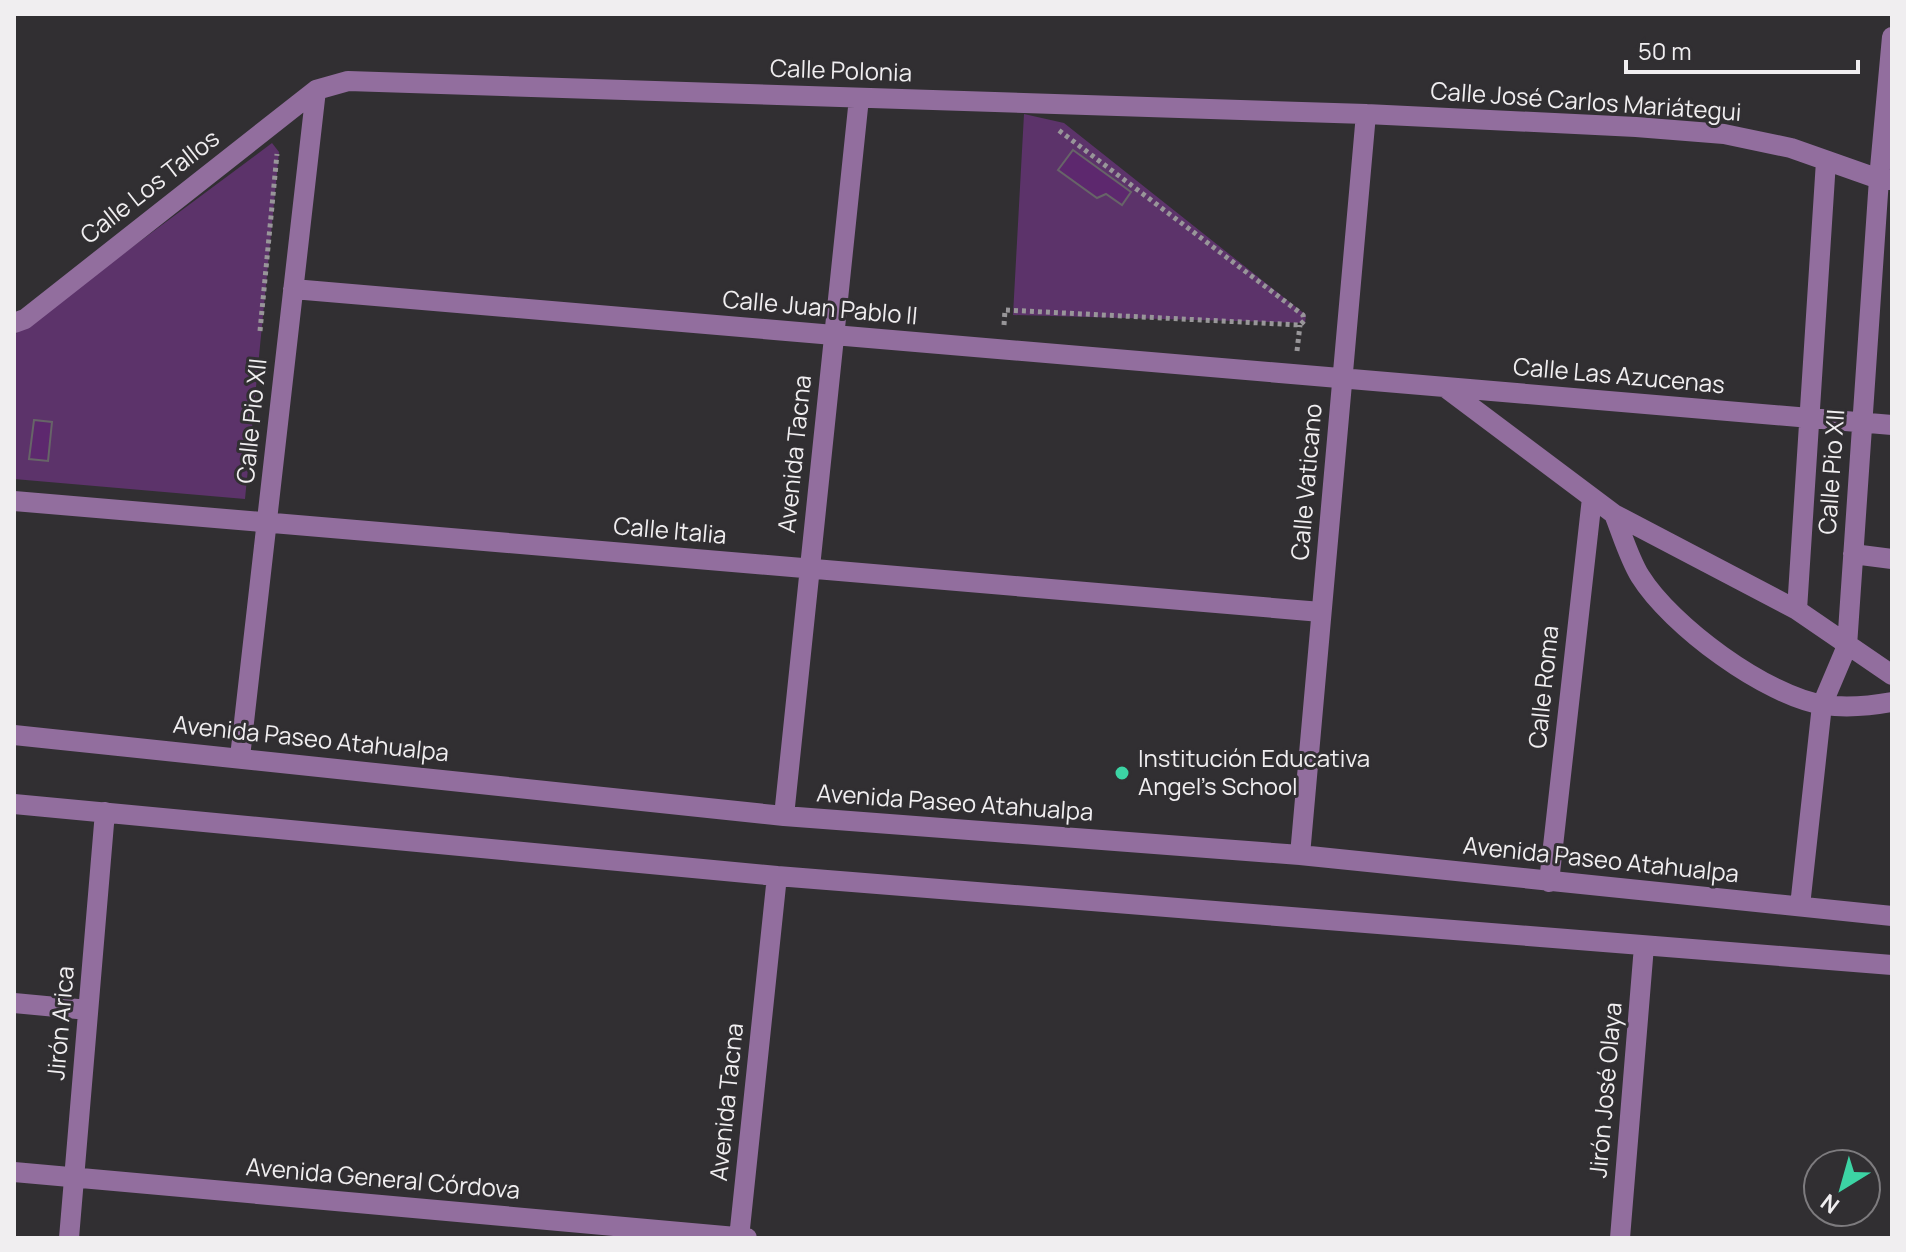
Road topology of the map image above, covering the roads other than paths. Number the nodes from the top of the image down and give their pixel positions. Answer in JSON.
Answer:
{"nodes":[{"id":1,"x":1892,"y":37,"type":"edge"},
{"id":2,"x":316,"y":90,"type":"junction"},
{"id":3,"x":859,"y":98,"type":"junction"},
{"id":4,"x":1366,"y":114,"type":"junction"},
{"id":5,"x":1826,"y":161,"type":"junction"},
{"id":6,"x":1885,"y":180,"type":"edge"},
{"id":7,"x":293,"y":289,"type":"junction"},
{"id":8,"x":14,"y":323,"type":"edge"},
{"id":9,"x":834,"y":336,"type":"junction"},
{"id":10,"x":1342,"y":379,"type":"junction"},
{"id":11,"x":1444,"y":387,"type":"junction"},
{"id":12,"x":1809,"y":418,"type":"junction"},
{"id":13,"x":1862,"y":423,"type":"junction"},
{"id":14,"x":1892,"y":425,"type":"edge"},
{"id":15,"x":1592,"y":498,"type":"junction"},
{"id":16,"x":14,"y":501,"type":"edge"},
{"id":17,"x":1614,"y":514,"type":"junction"},
{"id":18,"x":267,"y":523,"type":"junction"},
{"id":19,"x":1853,"y":554,"type":"junction"},
{"id":20,"x":1892,"y":559,"type":"edge"},
{"id":21,"x":810,"y":569,"type":"junction"},
{"id":22,"x":1797,"y":610,"type":"junction"},
{"id":23,"x":1321,"y":612,"type":"junction"},
{"id":24,"x":1847,"y":646,"type":"junction"},
{"id":25,"x":1892,"y":675,"type":"edge"},
{"id":26,"x":1892,"y":702,"type":"edge"},
{"id":27,"x":1822,"y":705,"type":"junction"},
{"id":28,"x":14,"y":735,"type":"edge"},
{"id":29,"x":240,"y":757,"type":"junction"},
{"id":30,"x":14,"y":804,"type":"edge"},
{"id":31,"x":105,"y":812,"type":"junction"},
{"id":32,"x":784,"y":816,"type":"junction"},
{"id":33,"x":1300,"y":855,"type":"junction"},
{"id":34,"x":777,"y":876,"type":"junction"},
{"id":35,"x":1549,"y":882,"type":"junction"},
{"id":36,"x":1800,"y":906,"type":"junction"},
{"id":37,"x":1892,"y":916,"type":"edge"},
{"id":38,"x":1644,"y":946,"type":"junction"},
{"id":39,"x":1892,"y":965,"type":"edge"},
{"id":40,"x":14,"y":1003,"type":"edge"},
{"id":41,"x":88,"y":1010,"type":"junction"},
{"id":42,"x":14,"y":1172,"type":"edge"},
{"id":43,"x":74,"y":1177,"type":"junction"},
{"id":44,"x":69,"y":1238,"type":"edge"},
{"id":45,"x":739,"y":1238,"type":"edge"},
{"id":46,"x":747,"y":1238,"type":"edge"},
{"id":47,"x":1620,"y":1238,"type":"edge"}],
"edges":[{"from":1,"to":6,"type":"street","name":"Calle Pio XII"},
{"from":2,"to":3,"type":"street","name":"Calle Polonia"},
{"from":2,"to":7,"type":"street","name":"Calle Pio XII"},
{"from":2,"to":8,"type":"street","name":"Calle Los Tallos"},
{"from":3,"to":4,"type":"street","name":"Calle Polonia"},
{"from":3,"to":9,"type":"street","name":"Avenida Tacna"},
{"from":4,"to":5,"type":"street","name":"Calle José Carlos Mariátegui"},
{"from":4,"to":10,"type":"street","name":"Calle Vaticano"},
{"from":5,"to":6,"type":"street","name":"Calle José Carlos Mariátegui"},
{"from":5,"to":12,"type":"street","name":"Calle Pio XII"},
{"from":6,"to":13,"type":"street","name":"Calle Pio XII"},
{"from":7,"to":9,"type":"street","name":"Calle Juan Pablo II"},
{"from":7,"to":18,"type":"street","name":"Calle Pio XII"},
{"from":9,"to":10,"type":"street","name":"Calle Juan Pablo II"},
{"from":9,"to":21,"type":"street","name":"Avenida Tacna"},
{"from":10,"to":11,"type":"street","name":"Calle Las Azucenas"},
{"from":10,"to":23,"type":"street","name":"Calle Vaticano"},
{"from":11,"to":12,"type":"street","name":"Calle Las Azucenas"},
{"from":11,"to":15,"type":"street"},
{"from":12,"to":13,"type":"street","name":"Calle Las Azucenas"},
{"from":12,"to":22,"type":"street","name":"Calle Pio XII"},
{"from":13,"to":14,"type":"street","name":"Calle Las Azucenas"},
{"from":13,"to":19,"type":"street","name":"Calle Pio XII"},
{"from":15,"to":17,"type":"street"},
{"from":15,"to":35,"type":"street","name":"Calle Roma"},
{"from":16,"to":18,"type":"street","name":"Calle Italia"},
{"from":17,"to":22,"type":"street"},
{"from":17,"to":27,"type":"street"},
{"from":18,"to":21,"type":"street","name":"Calle Italia"},
{"from":18,"to":29,"type":"street","name":"Calle Pio XII"},
{"from":19,"to":20,"type":"street"},
{"from":19,"to":24,"type":"street","name":"Calle Pio XII"},
{"from":21,"to":23,"type":"street","name":"Calle Italia"},
{"from":21,"to":32,"type":"street","name":"Avenida Tacna"},
{"from":22,"to":24,"type":"street"},
{"from":23,"to":33,"type":"street","name":"Calle Vaticano"},
{"from":24,"to":25,"type":"street"},
{"from":24,"to":27,"type":"street","name":"Calle Pio XII"},
{"from":26,"to":27,"type":"street"},
{"from":27,"to":36,"type":"street","name":"Calle Pio XII"},
{"from":28,"to":29,"type":"street","name":"Avenida Paseo Atahualpa"},
{"from":29,"to":32,"type":"street","name":"Avenida Paseo Atahualpa"},
{"from":30,"to":31,"type":"street"},
{"from":31,"to":34,"type":"street"},
{"from":31,"to":41,"type":"street","name":"Jirón Arica"},
{"from":32,"to":33,"type":"street","name":"Avenida Paseo Atahualpa"},
{"from":33,"to":35,"type":"street","name":"Avenida Paseo Atahualpa"},
{"from":34,"to":38,"type":"street"},
{"from":34,"to":45,"type":"street","name":"Avenida Tacna"},
{"from":35,"to":36,"type":"street","name":"Avenida Paseo Atahualpa"},
{"from":36,"to":37,"type":"street","name":"Avenida Paseo Atahualpa"},
{"from":38,"to":39,"type":"street"},
{"from":38,"to":47,"type":"street","name":"Jirón José Olaya"},
{"from":40,"to":41,"type":"street"},
{"from":41,"to":43,"type":"street","name":"Jirón Arica"},
{"from":42,"to":43,"type":"street","name":"Avenida General Córdova"},
{"from":43,"to":44,"type":"street","name":"Jirón Arica"},
{"from":43,"to":45,"type":"street","name":"Avenida General Córdova"},
{"from":45,"to":46,"type":"street","name":"Avenida General Córdova"}]}
